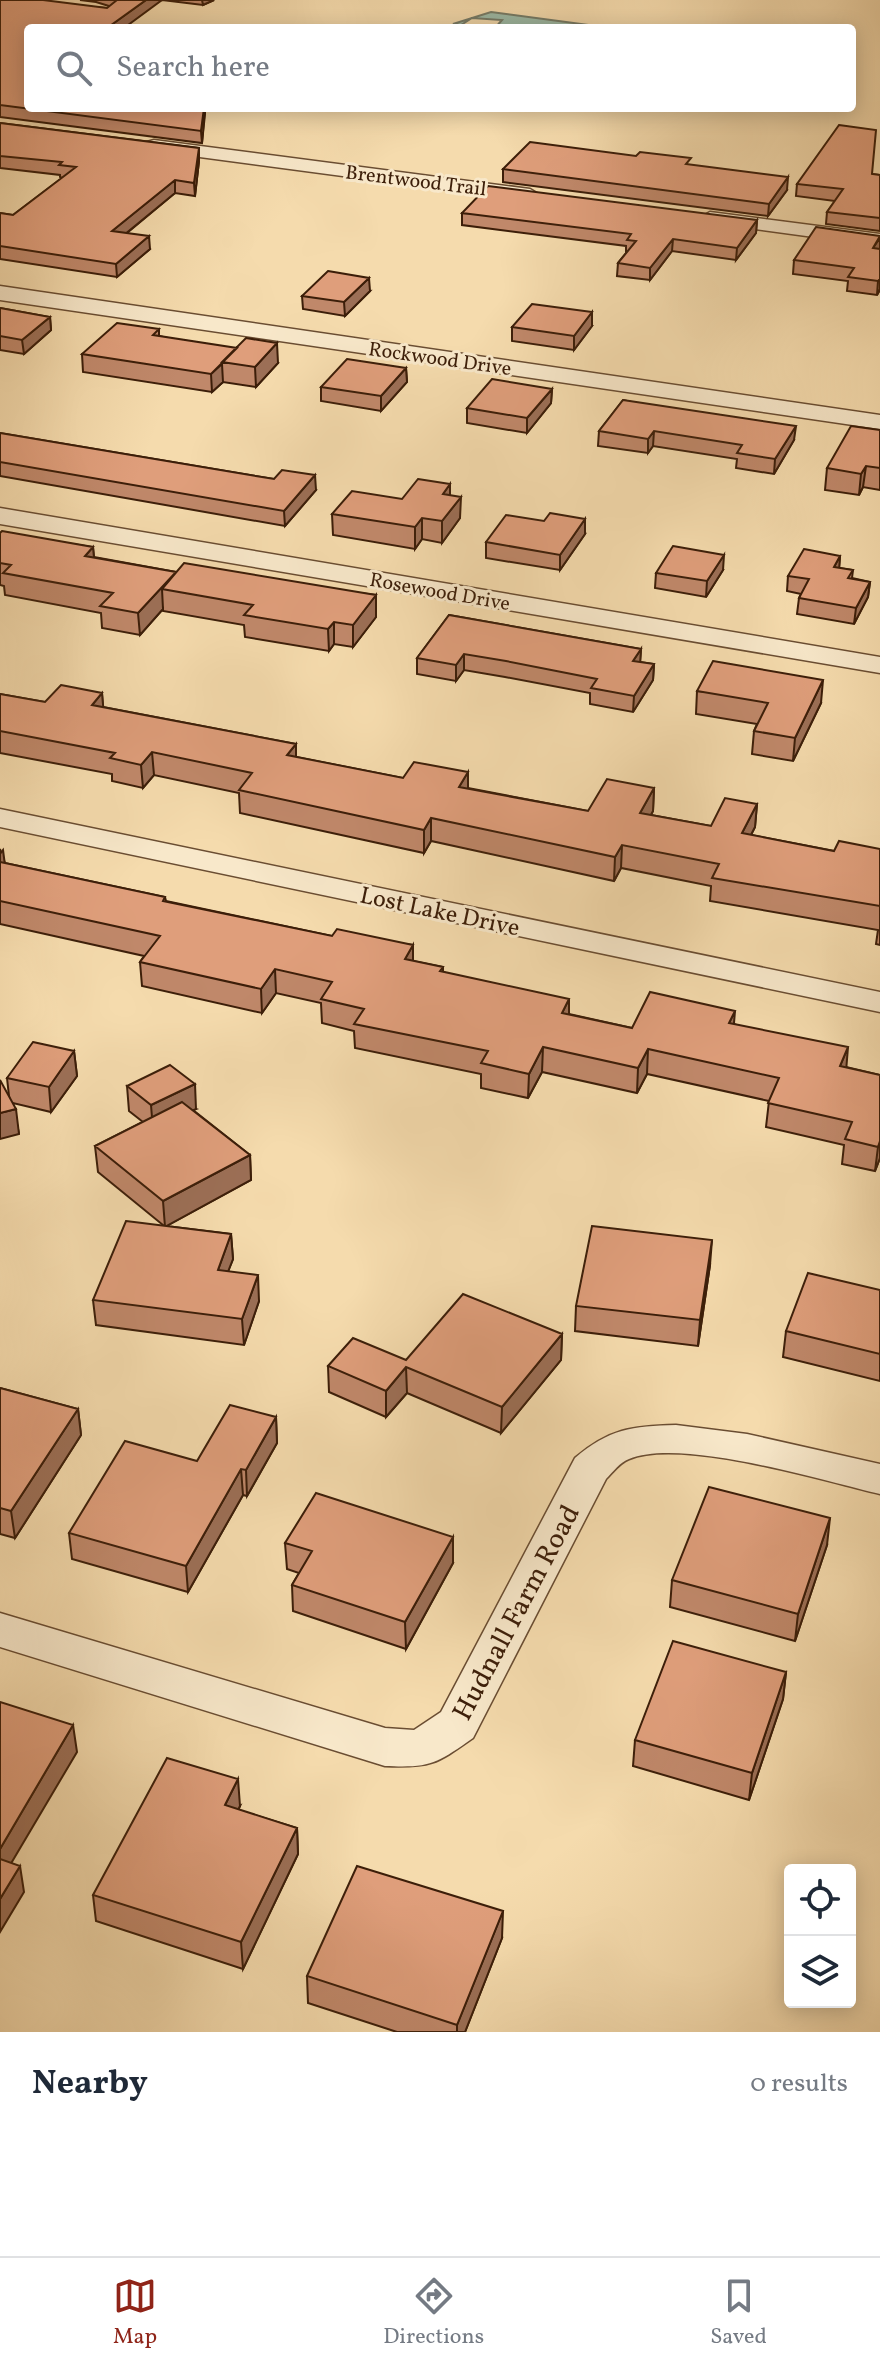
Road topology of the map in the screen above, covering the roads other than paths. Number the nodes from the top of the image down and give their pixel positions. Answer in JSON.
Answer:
{"nodes":[{"id":1,"x":126,"y":143,"type":"edge"},
{"id":2,"x":551,"y":197,"type":"edge"},
{"id":3,"x":692,"y":216,"type":"edge"},
{"id":4,"x":880,"y":240,"type":"edge"},
{"id":5,"x":0,"y":293,"type":"edge"},
{"id":6,"x":880,"y":422,"type":"edge"},
{"id":7,"x":0,"y":516,"type":"edge"},
{"id":8,"x":880,"y":665,"type":"edge"},
{"id":9,"x":0,"y":818,"type":"edge"},
{"id":10,"x":880,"y":1002,"type":"edge"},
{"id":11,"x":880,"y":1479,"type":"edge"},
{"id":12,"x":0,"y":1630,"type":"edge"}],
"edges":[{"from":1,"to":2,"type":"street","name":"Brentwood Trail"},
{"from":3,"to":4,"type":"street"},
{"from":5,"to":6,"type":"street","name":"Rockwood Drive"},
{"from":7,"to":8,"type":"street","name":"Rosewood Drive"},
{"from":9,"to":10,"type":"street","name":"Lost Lake Drive"},
{"from":11,"to":12,"type":"street","name":"Hudnall Farm Road"}]}
